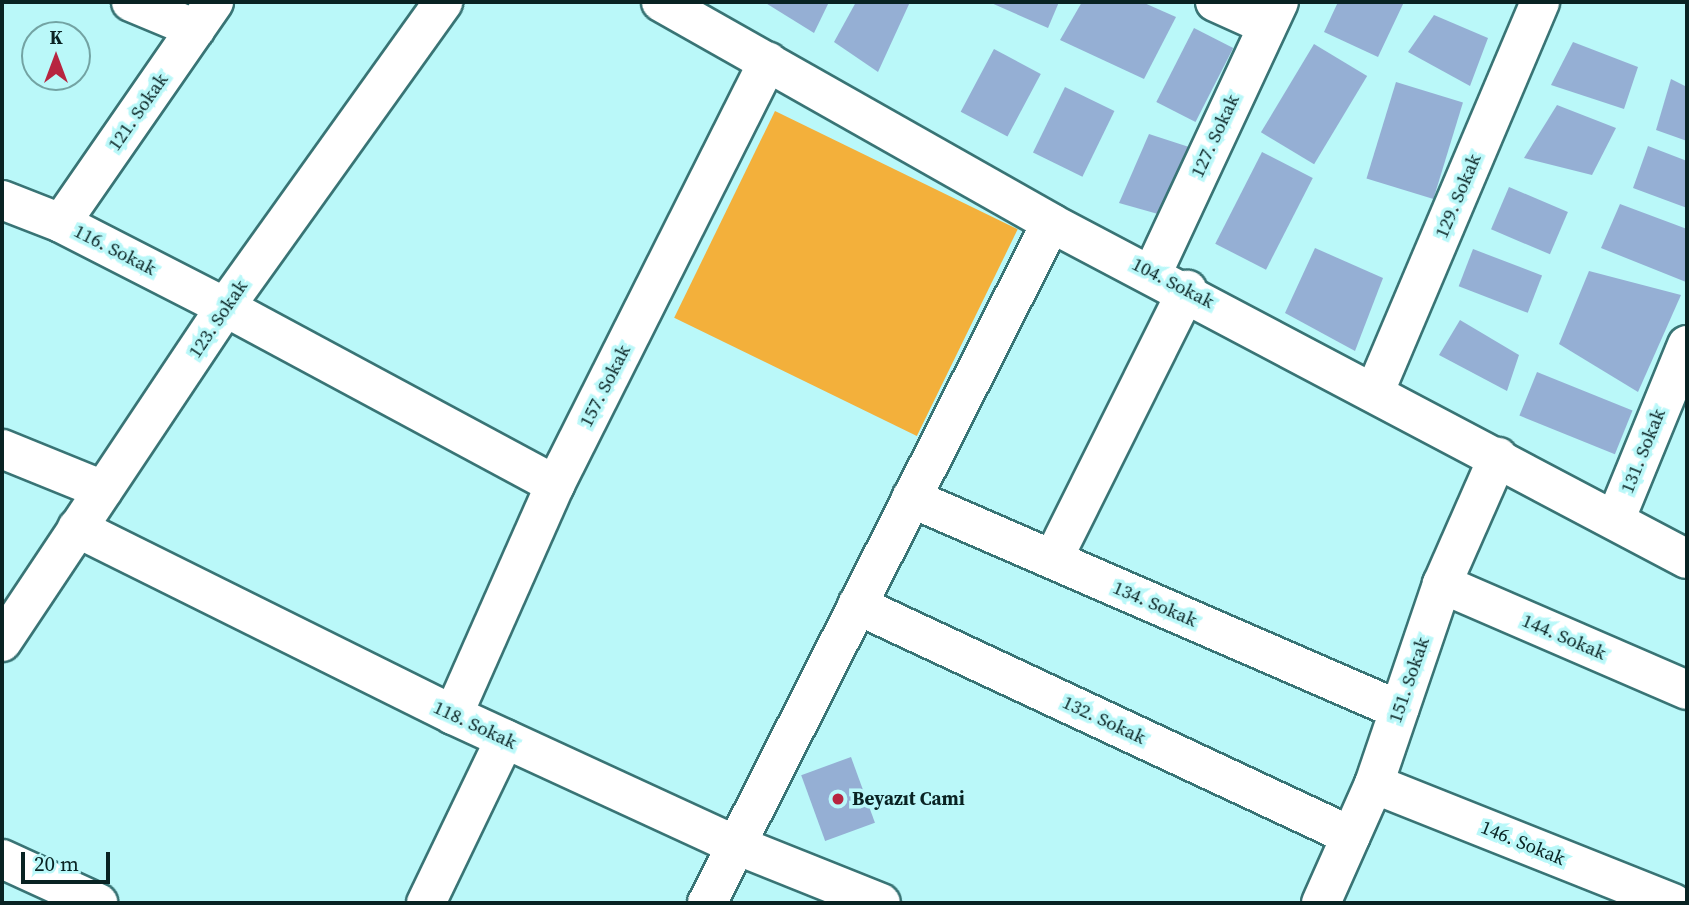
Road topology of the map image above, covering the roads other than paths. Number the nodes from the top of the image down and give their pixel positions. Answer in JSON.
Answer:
{"nodes":[{"id":1,"x":131,"y":2,"type":"edge"},
{"id":2,"x":443,"y":2,"type":"edge"},
{"id":3,"x":661,"y":2,"type":"edge"},
{"id":4,"x":1214,"y":2,"type":"edge"},
{"id":5,"x":1541,"y":2,"type":"edge"},
{"id":6,"x":1273,"y":13,"type":"edge"},
{"id":7,"x":205,"y":15,"type":"edge"},
{"id":8,"x":768,"y":62,"type":"junction"},
{"id":9,"x":2,"y":200,"type":"edge"},
{"id":10,"x":1051,"y":222,"type":"junction"},
{"id":11,"x":61,"y":223,"type":"junction"},
{"id":12,"x":1153,"y":272,"type":"junction"},
{"id":13,"x":1187,"y":290,"type":"junction"},
{"id":14,"x":225,"y":307,"type":"junction"},
{"id":15,"x":1687,"y":345,"type":"edge"},
{"id":16,"x":1375,"y":391,"type":"junction"},
{"id":17,"x":2,"y":449,"type":"edge"},
{"id":18,"x":1498,"y":457,"type":"junction"},
{"id":19,"x":555,"y":485,"type":"junction"},
{"id":20,"x":103,"y":490,"type":"junction"},
{"id":21,"x":911,"y":498,"type":"junction"},
{"id":22,"x":1616,"y":518,"type":"junction"},
{"id":23,"x":77,"y":528,"type":"junction"},
{"id":24,"x":1052,"y":559,"type":"junction"},
{"id":25,"x":1687,"y":559,"type":"edge"},
{"id":26,"x":1442,"y":584,"type":"junction"},
{"id":27,"x":857,"y":605,"type":"junction"},
{"id":28,"x":2,"y":642,"type":"edge"},
{"id":29,"x":1687,"y":690,"type":"edge"},
{"id":30,"x":1399,"y":710,"type":"junction"},
{"id":31,"x":453,"y":715,"type":"junction"},
{"id":32,"x":505,"y":739,"type":"junction"},
{"id":33,"x":1374,"y":784,"type":"junction"},
{"id":34,"x":1351,"y":836,"type":"junction"},
{"id":35,"x":736,"y":845,"type":"junction"},
{"id":36,"x":2,"y":859,"type":"edge"},
{"id":37,"x":98,"y":903,"type":"edge"},
{"id":38,"x":426,"y":903,"type":"edge"},
{"id":39,"x":707,"y":903,"type":"edge"},
{"id":40,"x":881,"y":903,"type":"edge"},
{"id":41,"x":1321,"y":903,"type":"edge"},
{"id":42,"x":1672,"y":903,"type":"edge"}],
"edges":[{"from":1,"to":7,"type":"street"},
{"from":2,"to":14,"type":"street","name":"123. Sokak"},
{"from":3,"to":8,"type":"street","name":"104. Sokak"},
{"from":4,"to":6,"type":"street"},
{"from":5,"to":16,"type":"street","name":"129. Sokak"},
{"from":6,"to":12,"type":"street","name":"127. Sokak"},
{"from":7,"to":11,"type":"street","name":"121. Sokak"},
{"from":8,"to":10,"type":"street","name":"104. Sokak"},
{"from":8,"to":19,"type":"street","name":"157. Sokak"},
{"from":9,"to":11,"type":"street","name":"116. Sokak"},
{"from":10,"to":12,"type":"street","name":"104. Sokak"},
{"from":10,"to":21,"type":"street"},
{"from":11,"to":14,"type":"street","name":"116. Sokak"},
{"from":12,"to":13,"type":"street","name":"104. Sokak"},
{"from":13,"to":16,"type":"street","name":"104. Sokak"},
{"from":13,"to":24,"type":"street"},
{"from":14,"to":19,"type":"street","name":"116. Sokak"},
{"from":14,"to":20,"type":"street","name":"123. Sokak"},
{"from":15,"to":22,"type":"street","name":"131. Sokak"},
{"from":16,"to":18,"type":"street","name":"104. Sokak"},
{"from":17,"to":20,"type":"street"},
{"from":18,"to":22,"type":"street","name":"104. Sokak"},
{"from":18,"to":26,"type":"street","name":"151. Sokak"},
{"from":19,"to":31,"type":"street","name":"157. Sokak"},
{"from":20,"to":23,"type":"street","name":"123. Sokak"},
{"from":21,"to":24,"type":"street","name":"134. Sokak"},
{"from":21,"to":27,"type":"street"},
{"from":22,"to":25,"type":"street","name":"104. Sokak"},
{"from":23,"to":28,"type":"street","name":"123. Sokak"},
{"from":23,"to":31,"type":"street","name":"118. Sokak"},
{"from":24,"to":30,"type":"street","name":"134. Sokak"},
{"from":26,"to":29,"type":"street","name":"144. Sokak"},
{"from":26,"to":30,"type":"street","name":"151. Sokak"},
{"from":27,"to":34,"type":"street","name":"132. Sokak"},
{"from":27,"to":35,"type":"street"},
{"from":30,"to":33,"type":"street","name":"151. Sokak"},
{"from":31,"to":32,"type":"street","name":"118. Sokak"},
{"from":32,"to":35,"type":"street","name":"118. Sokak"},
{"from":32,"to":38,"type":"street"},
{"from":33,"to":34,"type":"street","name":"151. Sokak"},
{"from":33,"to":42,"type":"street","name":"146. Sokak"},
{"from":34,"to":41,"type":"street","name":"151. Sokak"},
{"from":35,"to":39,"type":"street"},
{"from":35,"to":40,"type":"street","name":"118. Sokak"},
{"from":36,"to":37,"type":"street"}]}
